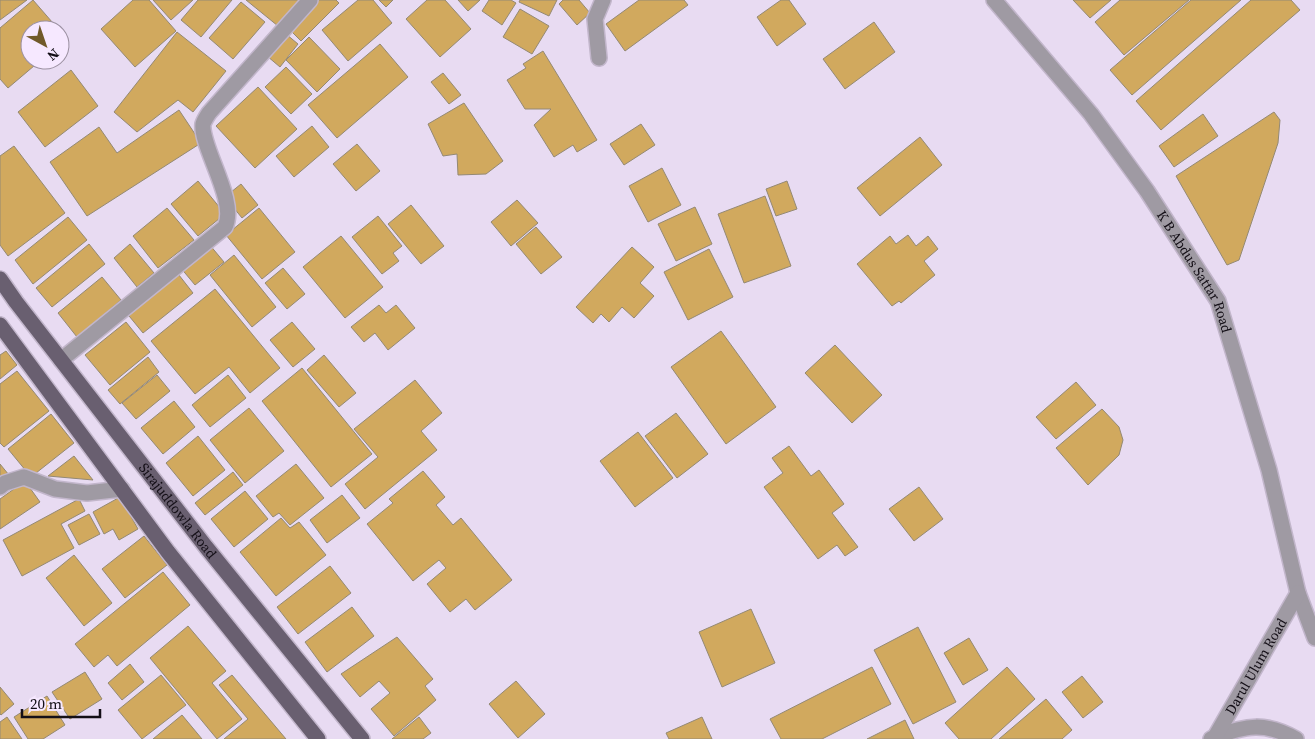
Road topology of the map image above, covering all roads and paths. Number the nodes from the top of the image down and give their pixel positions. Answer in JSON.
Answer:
{"nodes":[{"id":1,"x":310,"y":0,"type":"edge"},
{"id":2,"x":603,"y":0,"type":"edge"},
{"id":3,"x":994,"y":0,"type":"edge"},
{"id":4,"x":599,"y":58,"type":"dead end"},
{"id":5,"x":0,"y":279,"type":"edge"},
{"id":6,"x":0,"y":324,"type":"edge"},
{"id":7,"x":61,"y":360,"type":"junction"},
{"id":8,"x":0,"y":488,"type":"edge"},
{"id":9,"x":122,"y":490,"type":"junction"},
{"id":10,"x":1298,"y":593,"type":"junction"},
{"id":11,"x":1315,"y":638,"type":"edge"},
{"id":12,"x":1213,"y":738,"type":"edge"},
{"id":13,"x":318,"y":739,"type":"edge"},
{"id":14,"x":362,"y":739,"type":"edge"},
{"id":15,"x":1296,"y":739,"type":"edge"}],
"edges":[{"from":1,"to":7,"type":"street"},
{"from":2,"to":4,"type":"street"},
{"from":3,"to":10,"type":"street","name":"K B Abdus Sattar Road"},
{"from":5,"to":7,"type":"main road","name":"Sirajuddowla Road"},
{"from":6,"to":9,"type":"main road"},
{"from":7,"to":14,"type":"main road","name":"Sirajuddowla Road"},
{"from":8,"to":9,"type":"street"},
{"from":9,"to":13,"type":"main road"},
{"from":10,"to":11,"type":"street","name":"K B Abdus Sattar Road"},
{"from":10,"to":12,"type":"street","name":"Darul Ulum Road"},
{"from":12,"to":15,"type":"street"}]}
